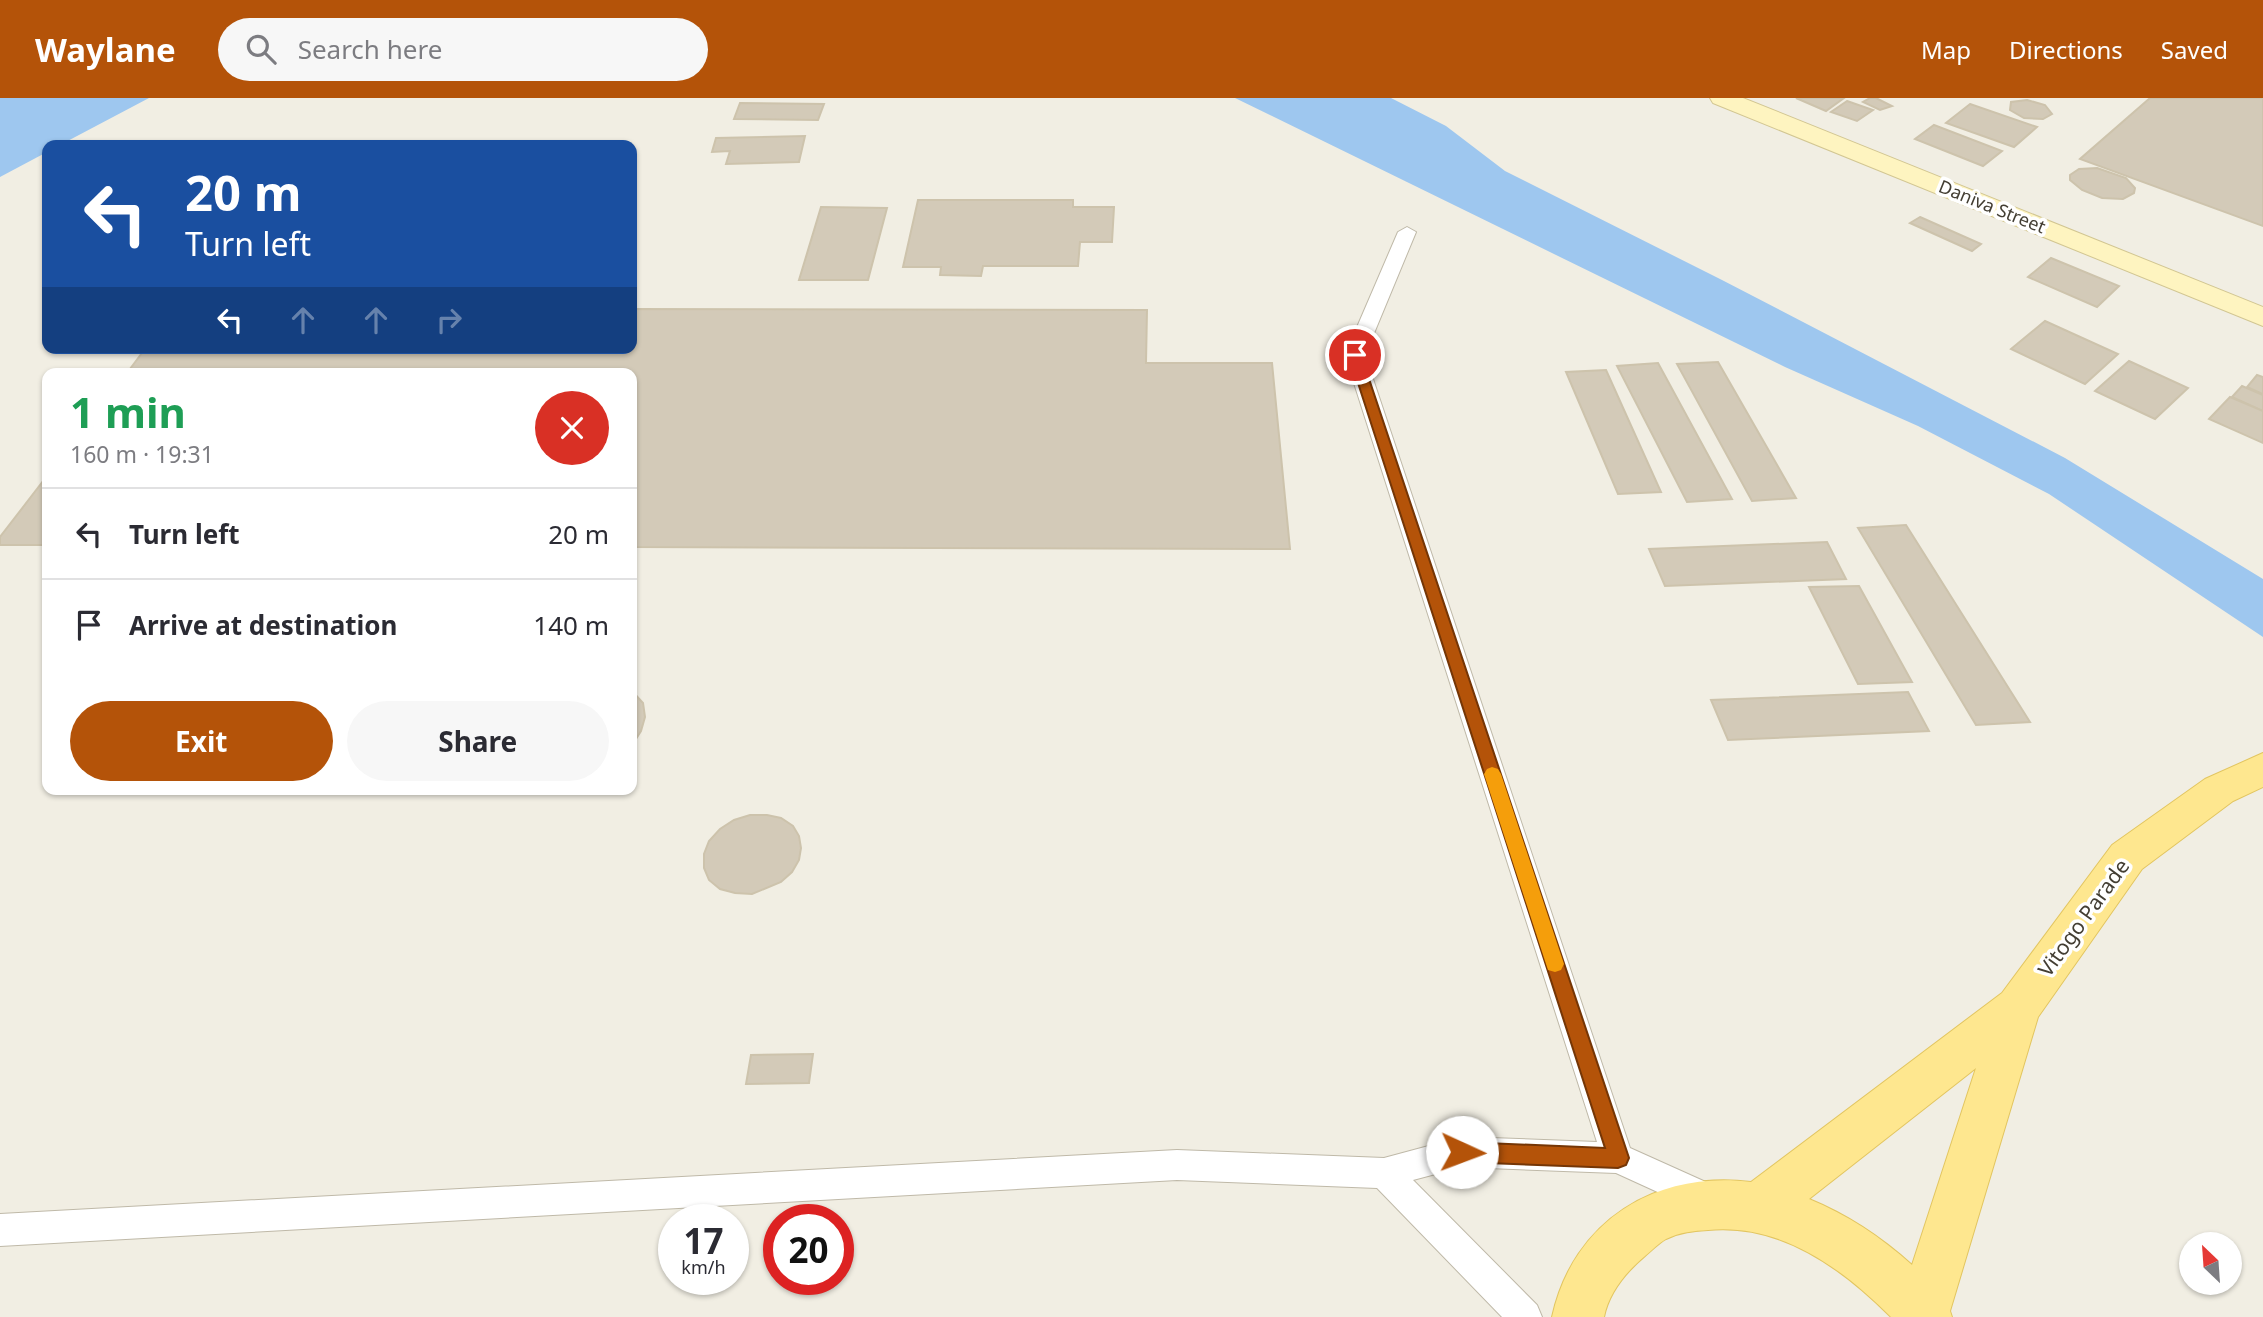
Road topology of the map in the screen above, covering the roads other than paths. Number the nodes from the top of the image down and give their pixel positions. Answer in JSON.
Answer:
{"nodes":[{"id":1,"x":1721,"y":98,"type":"edge"},
{"id":2,"x":1407,"y":232,"type":"dead end"},
{"id":3,"x":2263,"y":317,"type":"edge"},
{"id":4,"x":2263,"y":769,"type":"edge"},
{"id":5,"x":2018,"y":1008,"type":"junction"},
{"id":6,"x":1618,"y":1158,"type":"junction"},
{"id":7,"x":1384,"y":1173,"type":"junction"},
{"id":8,"x":1739,"y":1205,"type":"junction"},
{"id":9,"x":0,"y":1230,"type":"edge"},
{"id":10,"x":1924,"y":1315,"type":"edge"},
{"id":11,"x":1525,"y":1317,"type":"edge"},
{"id":12,"x":1578,"y":1317,"type":"edge"}],
"edges":[{"from":1,"to":3,"type":"street","name":"Daniva Street"},
{"from":2,"to":6,"type":"lane"},
{"from":4,"to":5,"type":"main road","name":"Vitogo Parade"},
{"from":5,"to":8,"type":"main road","name":"Vitogo Parade"},
{"from":5,"to":10,"type":"main road","name":"Vitogo Parade"},
{"from":6,"to":7,"type":"lane"},
{"from":6,"to":8,"type":"lane"},
{"from":7,"to":9,"type":"lane"},
{"from":7,"to":11,"type":"lane"},
{"from":8,"to":10,"type":"main road"},
{"from":8,"to":12,"type":"main road"}]}
